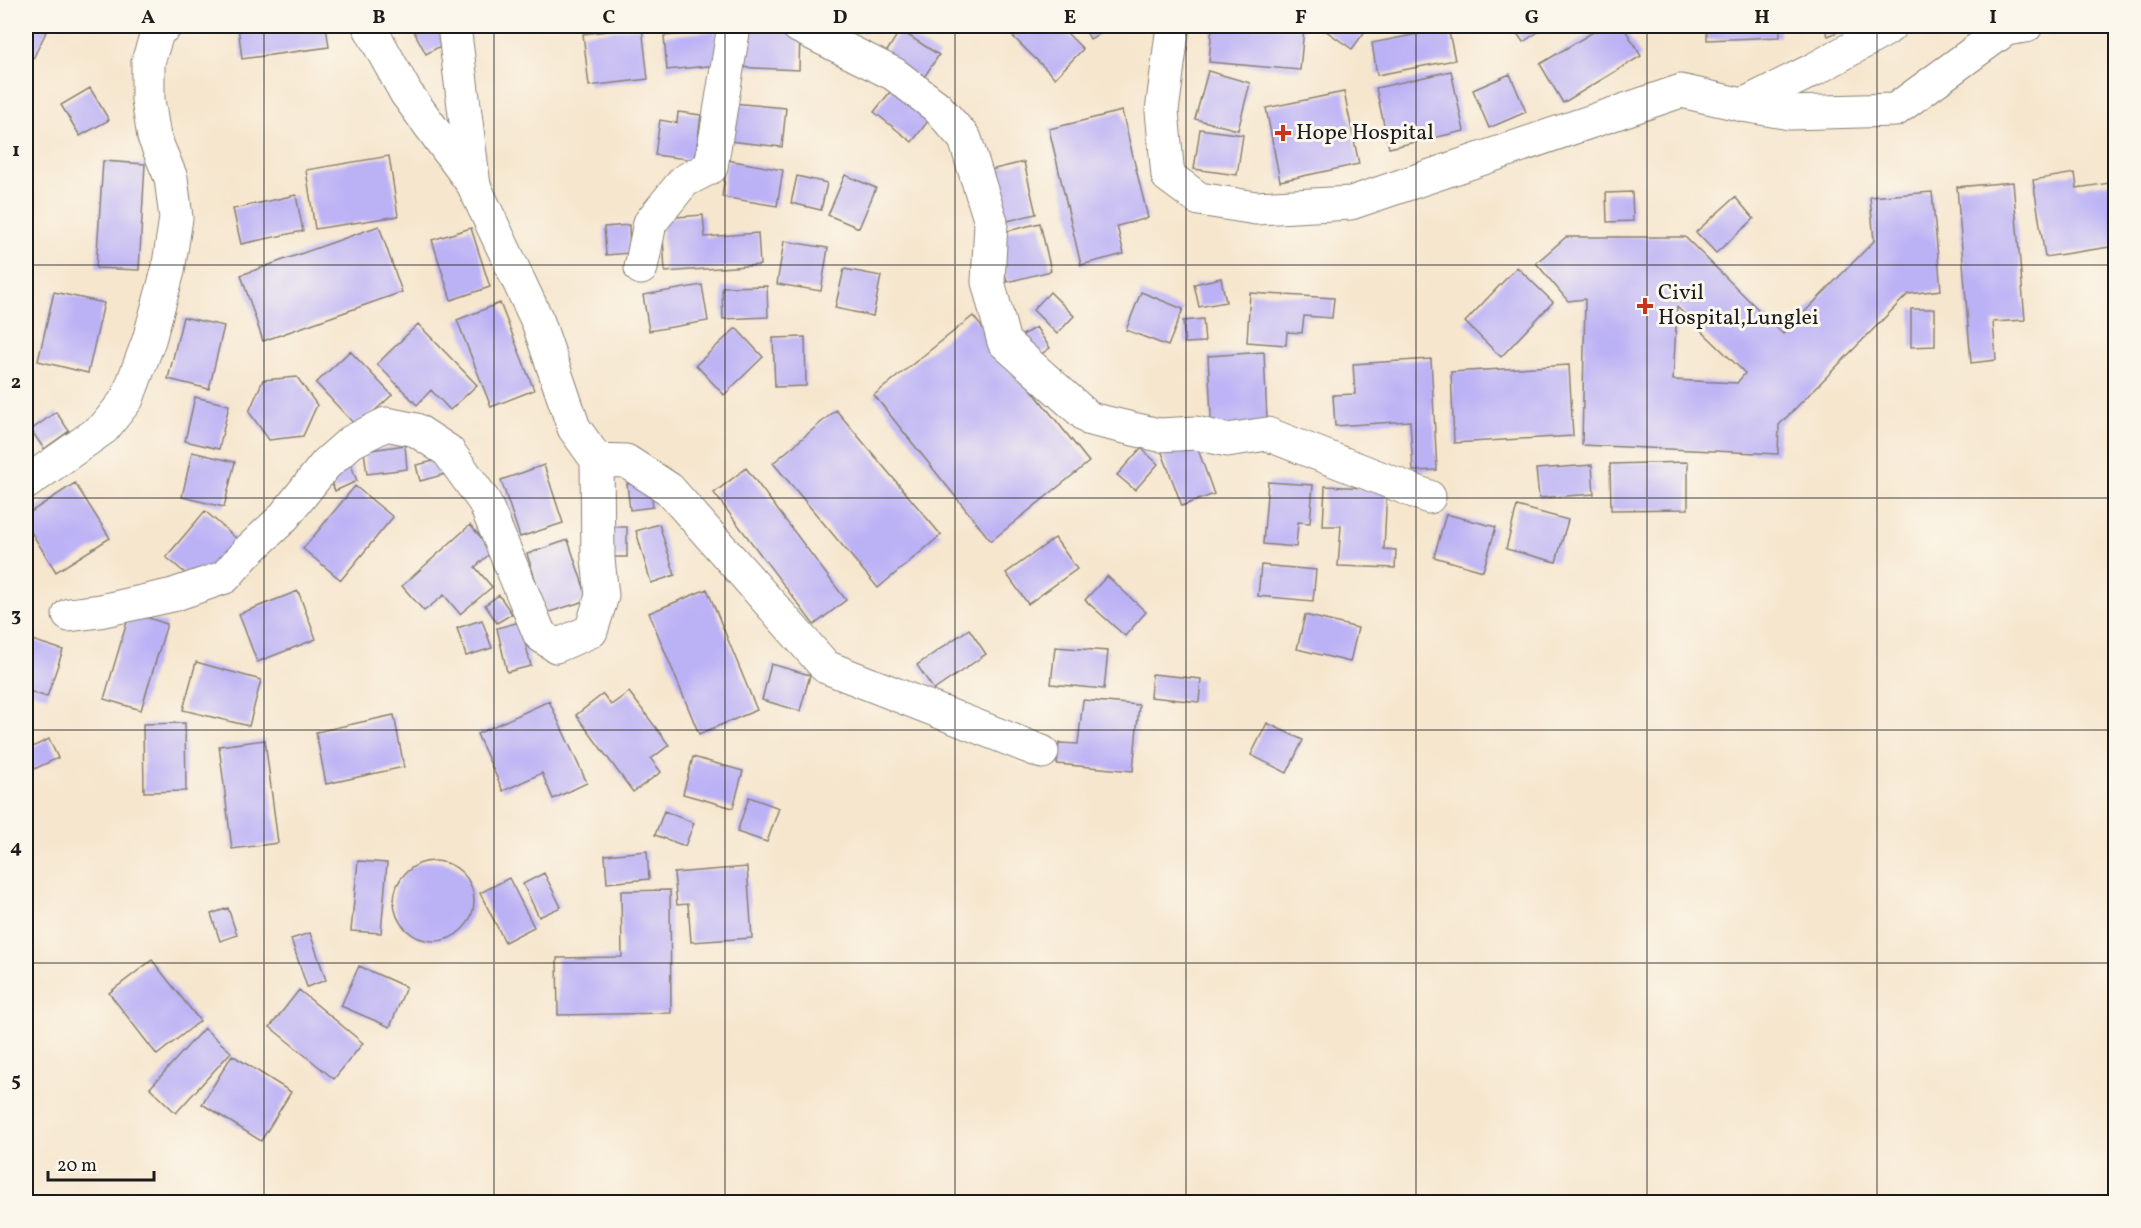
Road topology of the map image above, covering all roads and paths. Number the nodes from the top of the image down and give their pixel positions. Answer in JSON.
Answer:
{"nodes":[{"id":1,"x":165,"y":26,"type":"edge"},
{"id":2,"x":369,"y":26,"type":"edge"},
{"id":3,"x":454,"y":26,"type":"edge"},
{"id":4,"x":734,"y":26,"type":"edge"},
{"id":5,"x":798,"y":26,"type":"edge"},
{"id":6,"x":1173,"y":26,"type":"edge"},
{"id":7,"x":1890,"y":26,"type":"edge"},
{"id":8,"x":2026,"y":26,"type":"edge"},
{"id":9,"x":1743,"y":105,"type":"junction"},
{"id":10,"x":474,"y":186,"type":"junction"},
{"id":11,"x":640,"y":268,"type":"dead end"},
{"id":12,"x":597,"y":460,"type":"junction"},
{"id":13,"x":26,"y":483,"type":"edge"},
{"id":14,"x":1429,"y":497,"type":"dead end"},
{"id":15,"x":69,"y":615,"type":"dead end"},
{"id":16,"x":1042,"y":752,"type":"dead end"}],
"edges":[{"from":1,"to":13,"type":"street"},
{"from":2,"to":10,"type":"street"},
{"from":3,"to":10,"type":"street"},
{"from":4,"to":11,"type":"street"},
{"from":5,"to":14,"type":"street"},
{"from":6,"to":9,"type":"street"},
{"from":7,"to":9,"type":"street"},
{"from":8,"to":9,"type":"street"},
{"from":10,"to":12,"type":"street"},
{"from":12,"to":15,"type":"street"},
{"from":12,"to":16,"type":"street"}]}
